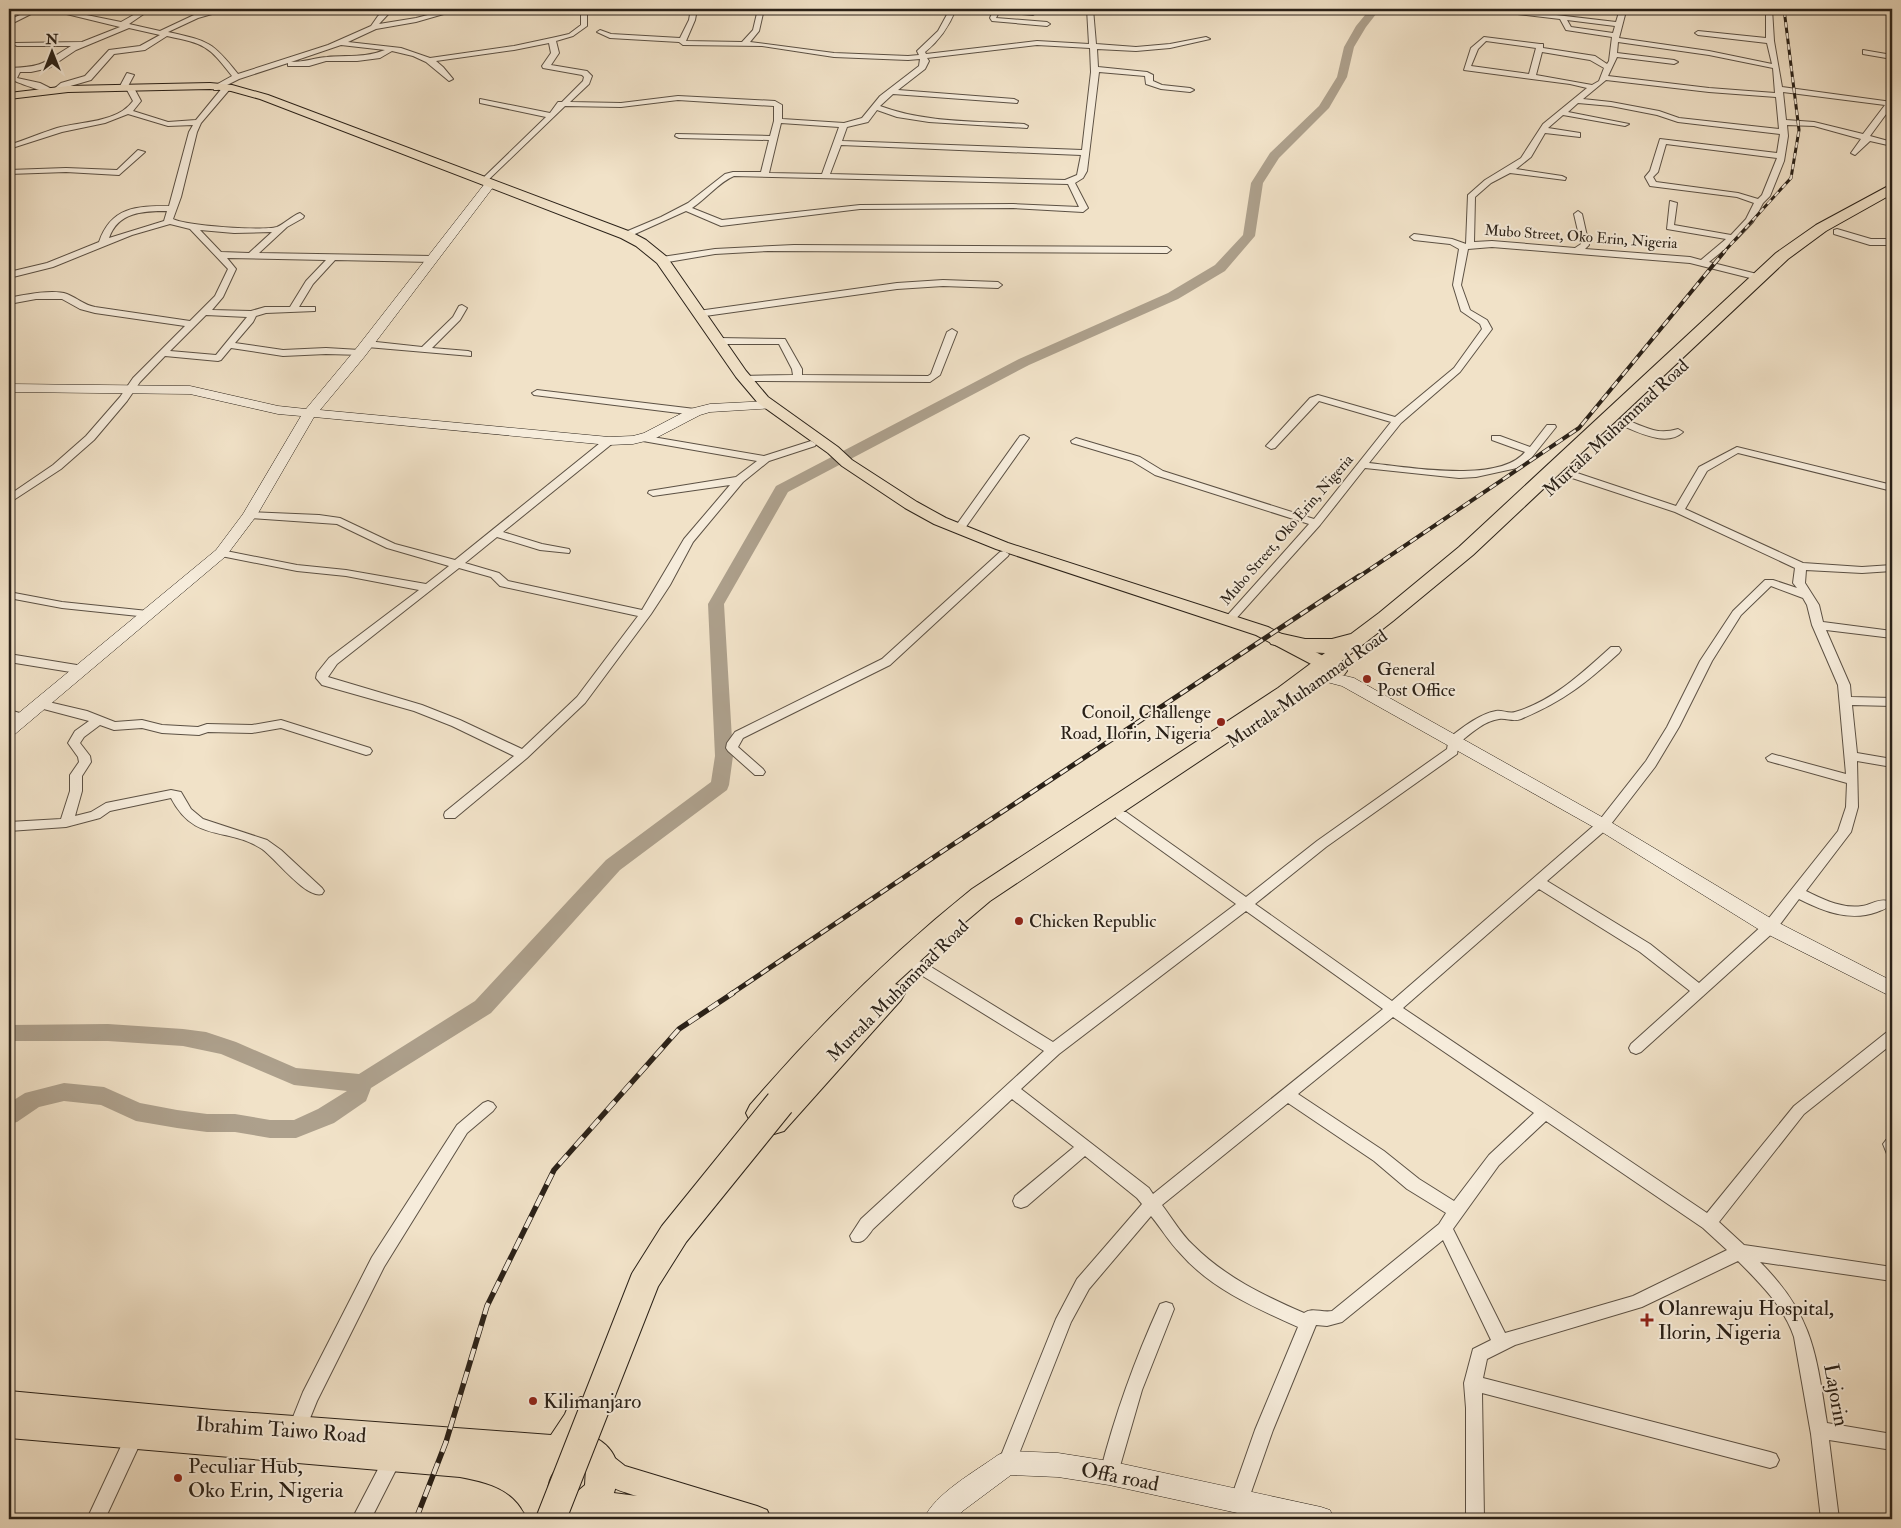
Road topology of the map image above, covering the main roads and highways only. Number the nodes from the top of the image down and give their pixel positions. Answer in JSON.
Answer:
{"nodes":[{"id":1,"x":127,"y":89,"type":"junction"},
{"id":2,"x":9,"y":98,"type":"edge"},
{"id":3,"x":487,"y":185,"type":"junction"},
{"id":4,"x":1892,"y":188,"type":"edge"},
{"id":5,"x":1892,"y":199,"type":"edge"},
{"id":6,"x":762,"y":405,"type":"junction"},
{"id":7,"x":829,"y":451,"type":"junction"},
{"id":8,"x":843,"y":465,"type":"junction"},
{"id":9,"x":1366,"y":632,"type":"junction"},
{"id":10,"x":1278,"y":639,"type":"junction"},
{"id":11,"x":1331,"y":673,"type":"junction"},
{"id":12,"x":872,"y":1001,"type":"junction"},
{"id":13,"x":9,"y":1406,"type":"edge"},
{"id":14,"x":9,"y":1422,"type":"edge"},
{"id":15,"x":557,"y":1448,"type":"junction"},
{"id":16,"x":598,"y":1458,"type":"junction"},
{"id":17,"x":558,"y":1510,"type":"edge"},
{"id":18,"x":682,"y":1519,"type":"edge"},
{"id":19,"x":757,"y":1519,"type":"edge"}],
"edges":[{"from":1,"to":2,"type":"main road"},
{"from":1,"to":2,"type":"main road"},
{"from":1,"to":3,"type":"main road"},
{"from":3,"to":6,"type":"main road"},
{"from":3,"to":6,"type":"main road"},
{"from":4,"to":9,"type":"highway","name":"Murtala Muhammad Road"},
{"from":5,"to":11,"type":"highway","name":"Murtala Muhammad Road"},
{"from":6,"to":7,"type":"main road"},
{"from":6,"to":7,"type":"main road"},
{"from":7,"to":8,"type":"main road"},
{"from":8,"to":10,"type":"main road"},
{"from":8,"to":11,"type":"main road"},
{"from":9,"to":10,"type":"highway"},
{"from":9,"to":11,"type":"highway","name":"Murtala Muhammad Road"},
{"from":10,"to":11,"type":"main road"},
{"from":11,"to":12,"type":"highway","name":"Murtala Muhammad Road"},
{"from":11,"to":12,"type":"highway","name":"Murtala Muhammad Road"},
{"from":12,"to":15,"type":"highway","name":"Murtala Muhammad Road"},
{"from":12,"to":16,"type":"highway","name":"Murtala Muhammad Road"},
{"from":12,"to":17,"type":"highway"},
{"from":13,"to":15,"type":"highway","name":"Ibrahim Taiwo Road"},
{"from":14,"to":17,"type":"highway","name":"Ibrahim Taiwo Road"},
{"from":15,"to":16,"type":"highway","name":"Ibrahim Taiwo Road"},
{"from":15,"to":17,"type":"highway","name":"Murtala Muhammad Road"},
{"from":16,"to":17,"type":"highway","name":"Murtala Muhammad Road"},
{"from":16,"to":19,"type":"main road"},
{"from":17,"to":18,"type":"main road"}]}
